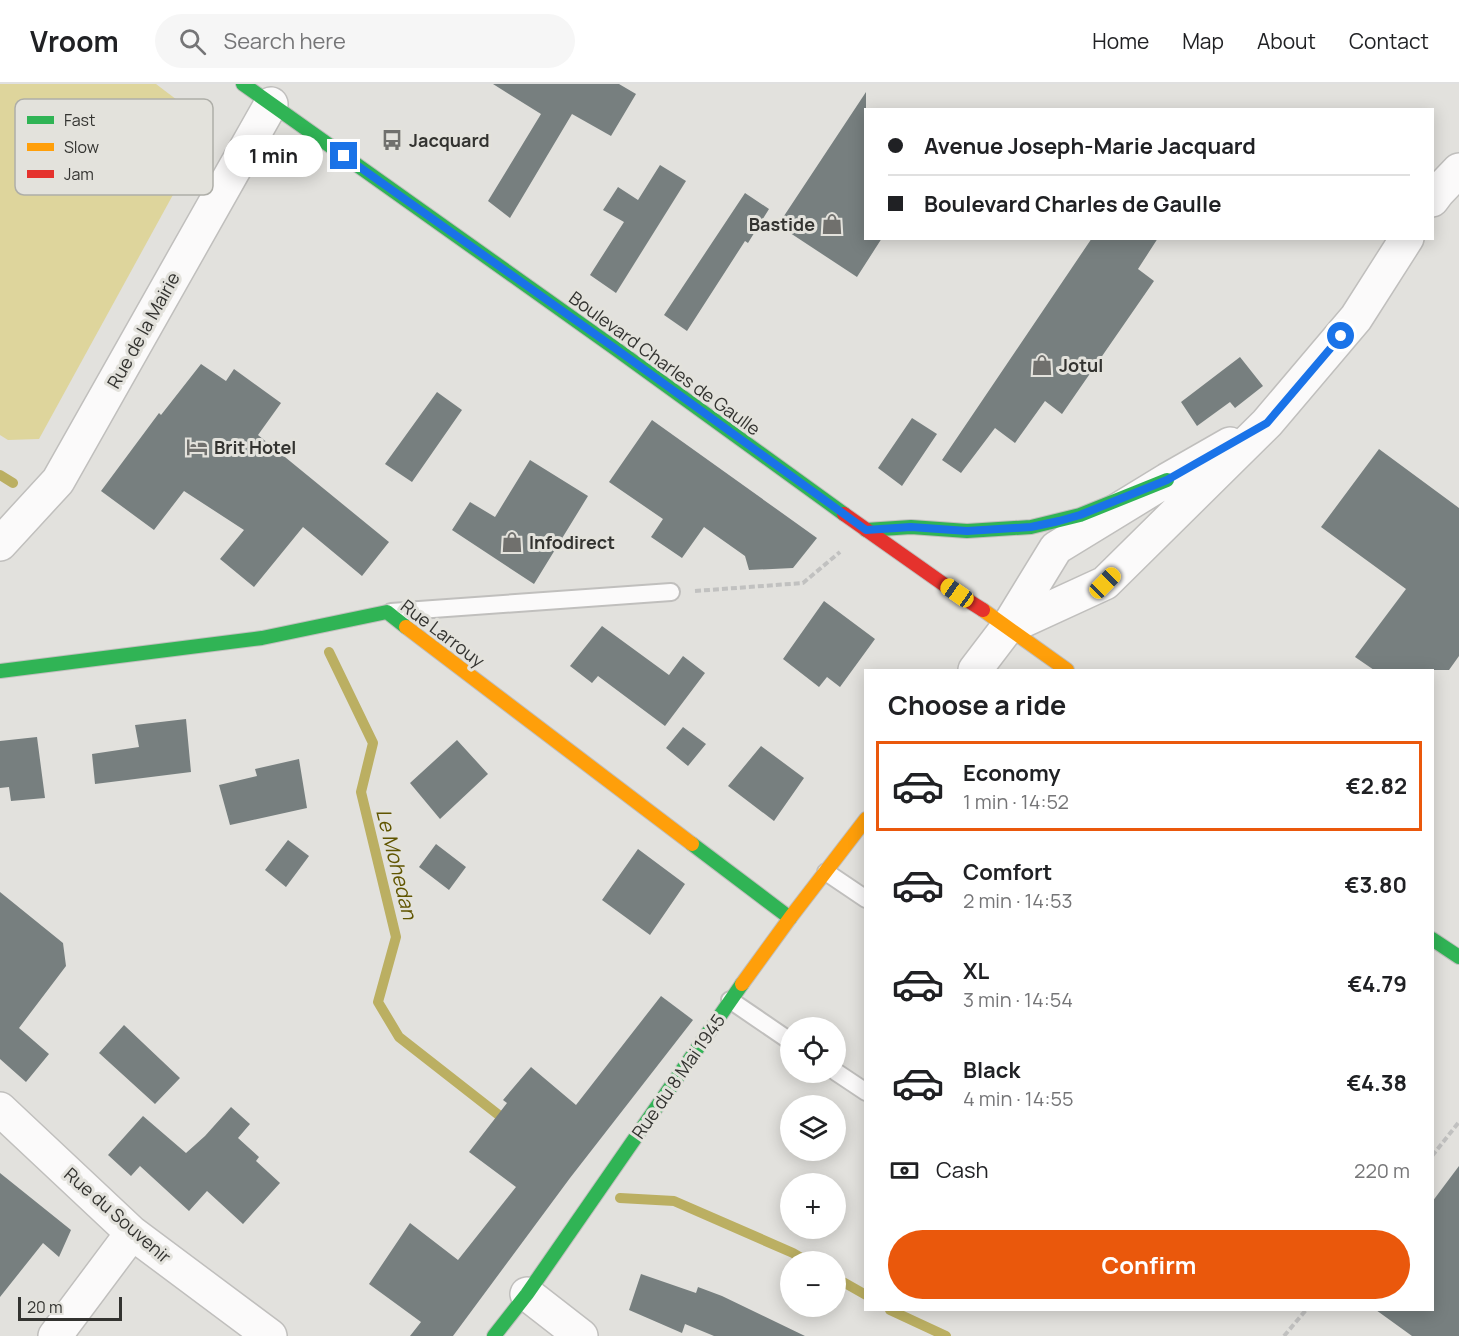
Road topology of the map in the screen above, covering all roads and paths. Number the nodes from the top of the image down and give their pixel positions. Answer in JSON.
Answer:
{"nodes":[{"id":1,"x":243,"y":84,"type":"edge"},
{"id":2,"x":271,"y":105,"type":"junction"},
{"id":3,"x":1459,"y":170,"type":"edge"},
{"id":4,"x":1434,"y":197,"type":"edge"},
{"id":5,"x":1406,"y":240,"type":"edge"},
{"id":6,"x":1267,"y":423,"type":"junction"},
{"id":7,"x":1167,"y":480,"type":"junction"},
{"id":8,"x":866,"y":530,"type":"junction"},
{"id":9,"x":0,"y":544,"type":"edge"},
{"id":10,"x":671,"y":592,"type":"joint"},
{"id":11,"x":387,"y":612,"type":"junction"},
{"id":12,"x":1007,"y":628,"type":"junction"},
{"id":13,"x":976,"y":669,"type":"edge"},
{"id":14,"x":1066,"y":669,"type":"edge"},
{"id":15,"x":0,"y":671,"type":"edge"},
{"id":16,"x":864,"y":822,"type":"edge"},
{"id":17,"x":826,"y":872,"type":"junction"},
{"id":18,"x":864,"y":898,"type":"edge"},
{"id":19,"x":790,"y":918,"type":"junction"},
{"id":20,"x":1434,"y":940,"type":"edge"},
{"id":21,"x":1459,"y":957,"type":"edge"},
{"id":22,"x":730,"y":1000,"type":"junction"},
{"id":23,"x":780,"y":1034,"type":"edge"},
{"id":24,"x":846,"y":1079,"type":"edge"},
{"id":25,"x":864,"y":1091,"type":"edge"},
{"id":26,"x":0,"y":1109,"type":"edge"},
{"id":27,"x":1459,"y":1122,"type":"edge"},
{"id":28,"x":1434,"y":1153,"type":"edge"},
{"id":29,"x":132,"y":1233,"type":"junction"},
{"id":30,"x":527,"y":1294,"type":"junction"},
{"id":31,"x":1305,"y":1311,"type":"edge"},
{"id":32,"x":55,"y":1336,"type":"edge"},
{"id":33,"x":270,"y":1336,"type":"edge"},
{"id":34,"x":494,"y":1336,"type":"edge"},
{"id":35,"x":581,"y":1336,"type":"edge"},
{"id":36,"x":1284,"y":1336,"type":"edge"}],
"edges":[{"from":1,"to":2,"type":"street","name":"Boulevard Charles de Gaulle"},
{"from":2,"to":8,"type":"street","name":"Boulevard Charles de Gaulle"},
{"from":2,"to":9,"type":"street","name":"Rue de la Mairie"},
{"from":3,"to":4,"type":"street"},
{"from":5,"to":6,"type":"street"},
{"from":6,"to":7,"type":"street"},
{"from":6,"to":12,"type":"street"},
{"from":7,"to":8,"type":"street"},
{"from":7,"to":12,"type":"street"},
{"from":8,"to":10,"type":"path"},
{"from":8,"to":12,"type":"street","name":"Boulevard Charles de Gaulle"},
{"from":10,"to":11,"type":"lane"},
{"from":11,"to":15,"type":"street","name":"Rue Larrouy"},
{"from":11,"to":19,"type":"street","name":"Rue Larrouy"},
{"from":12,"to":13,"type":"street"},
{"from":12,"to":14,"type":"street","name":"Boulevard Charles de Gaulle"},
{"from":16,"to":17,"type":"street","name":"Rue du 8 Mai 1945"},
{"from":17,"to":18,"type":"lane"},
{"from":17,"to":19,"type":"street","name":"Rue du 8 Mai 1945"},
{"from":19,"to":22,"type":"street","name":"Rue du 8 Mai 1945"},
{"from":20,"to":21,"type":"street"},
{"from":22,"to":23,"type":"lane"},
{"from":22,"to":30,"type":"street","name":"Rue du 8 Mai 1945"},
{"from":24,"to":25,"type":"lane"},
{"from":26,"to":29,"type":"street","name":"Rue du Souvenir"},
{"from":27,"to":28,"type":"path"},
{"from":29,"to":32,"type":"street"},
{"from":29,"to":33,"type":"street","name":"Rue du Souvenir"},
{"from":30,"to":34,"type":"street","name":"Rue du 8 Mai 1945"},
{"from":30,"to":35,"type":"street"},
{"from":31,"to":36,"type":"path"}]}
